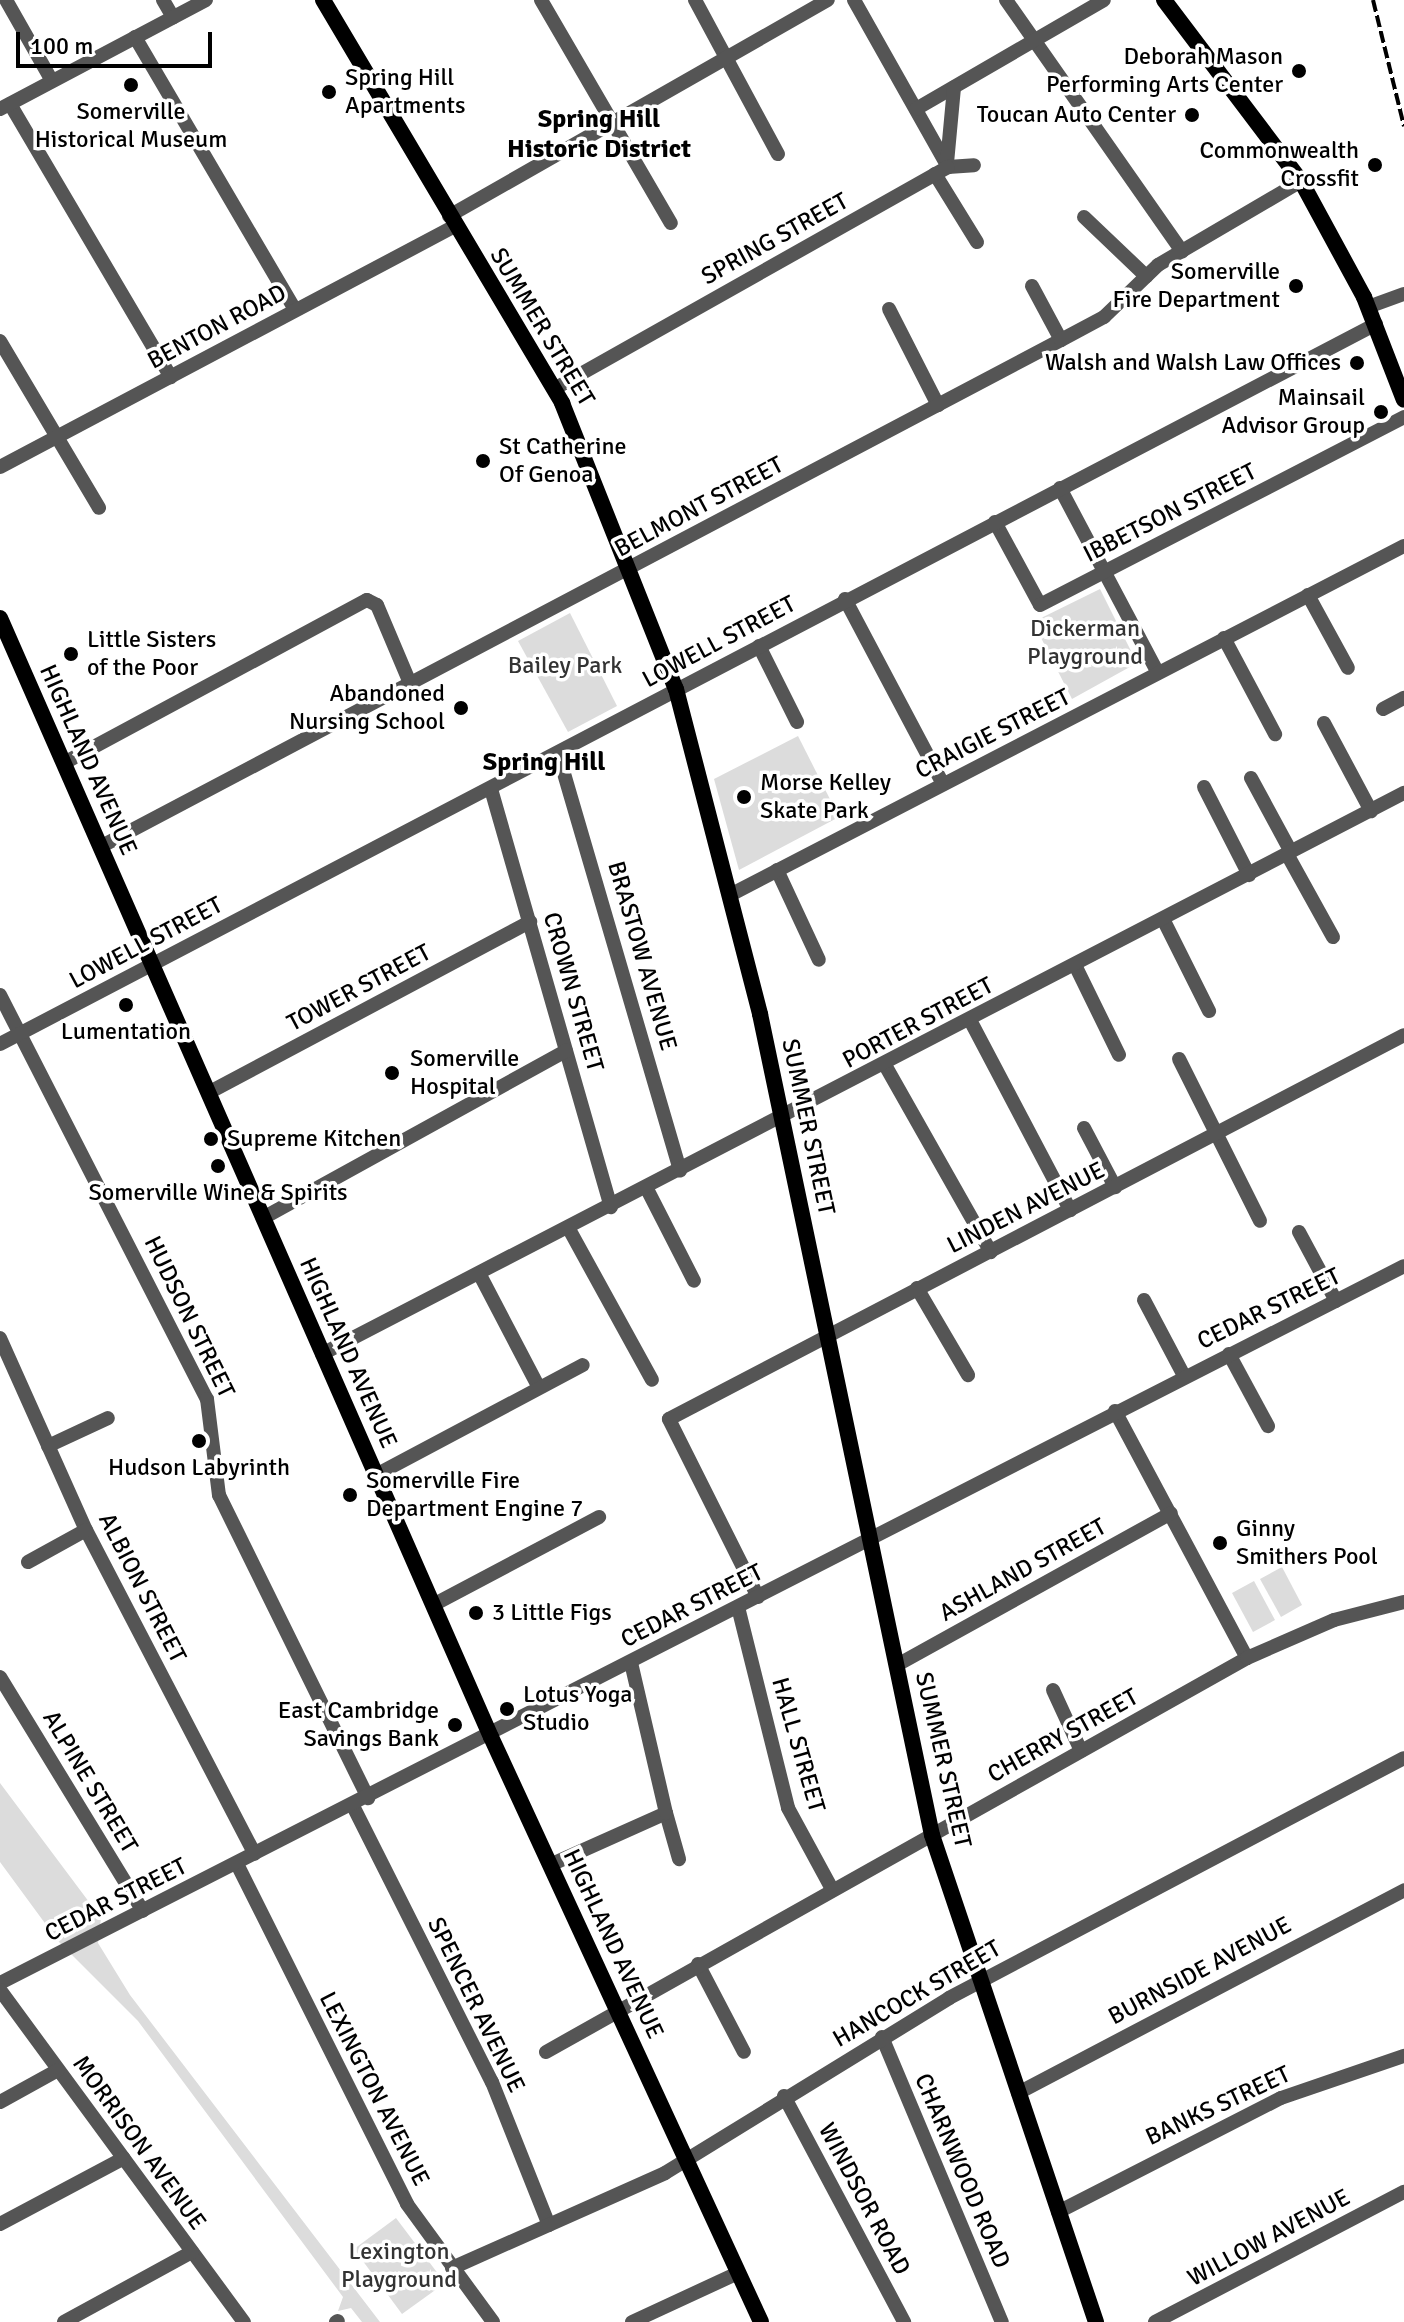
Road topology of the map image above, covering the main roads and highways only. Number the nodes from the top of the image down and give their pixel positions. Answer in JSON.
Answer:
{"nodes":[{"id":1,"x":323,"y":0,"type":"edge"},
{"id":2,"x":1171,"y":2,"type":"edge"},
{"id":3,"x":1404,"y":400,"type":"edge"},
{"id":4,"x":0,"y":618,"type":"edge"},
{"id":5,"x":761,"y":2322,"type":"edge"},
{"id":6,"x":1096,"y":2322,"type":"edge"}],
"edges":[{"from":1,"to":6,"type":"main road","name":"SUMMER STREET"},
{"from":2,"to":3,"type":"main road"},
{"from":4,"to":5,"type":"main road","name":"HIGHLAND AVENUE"}]}
